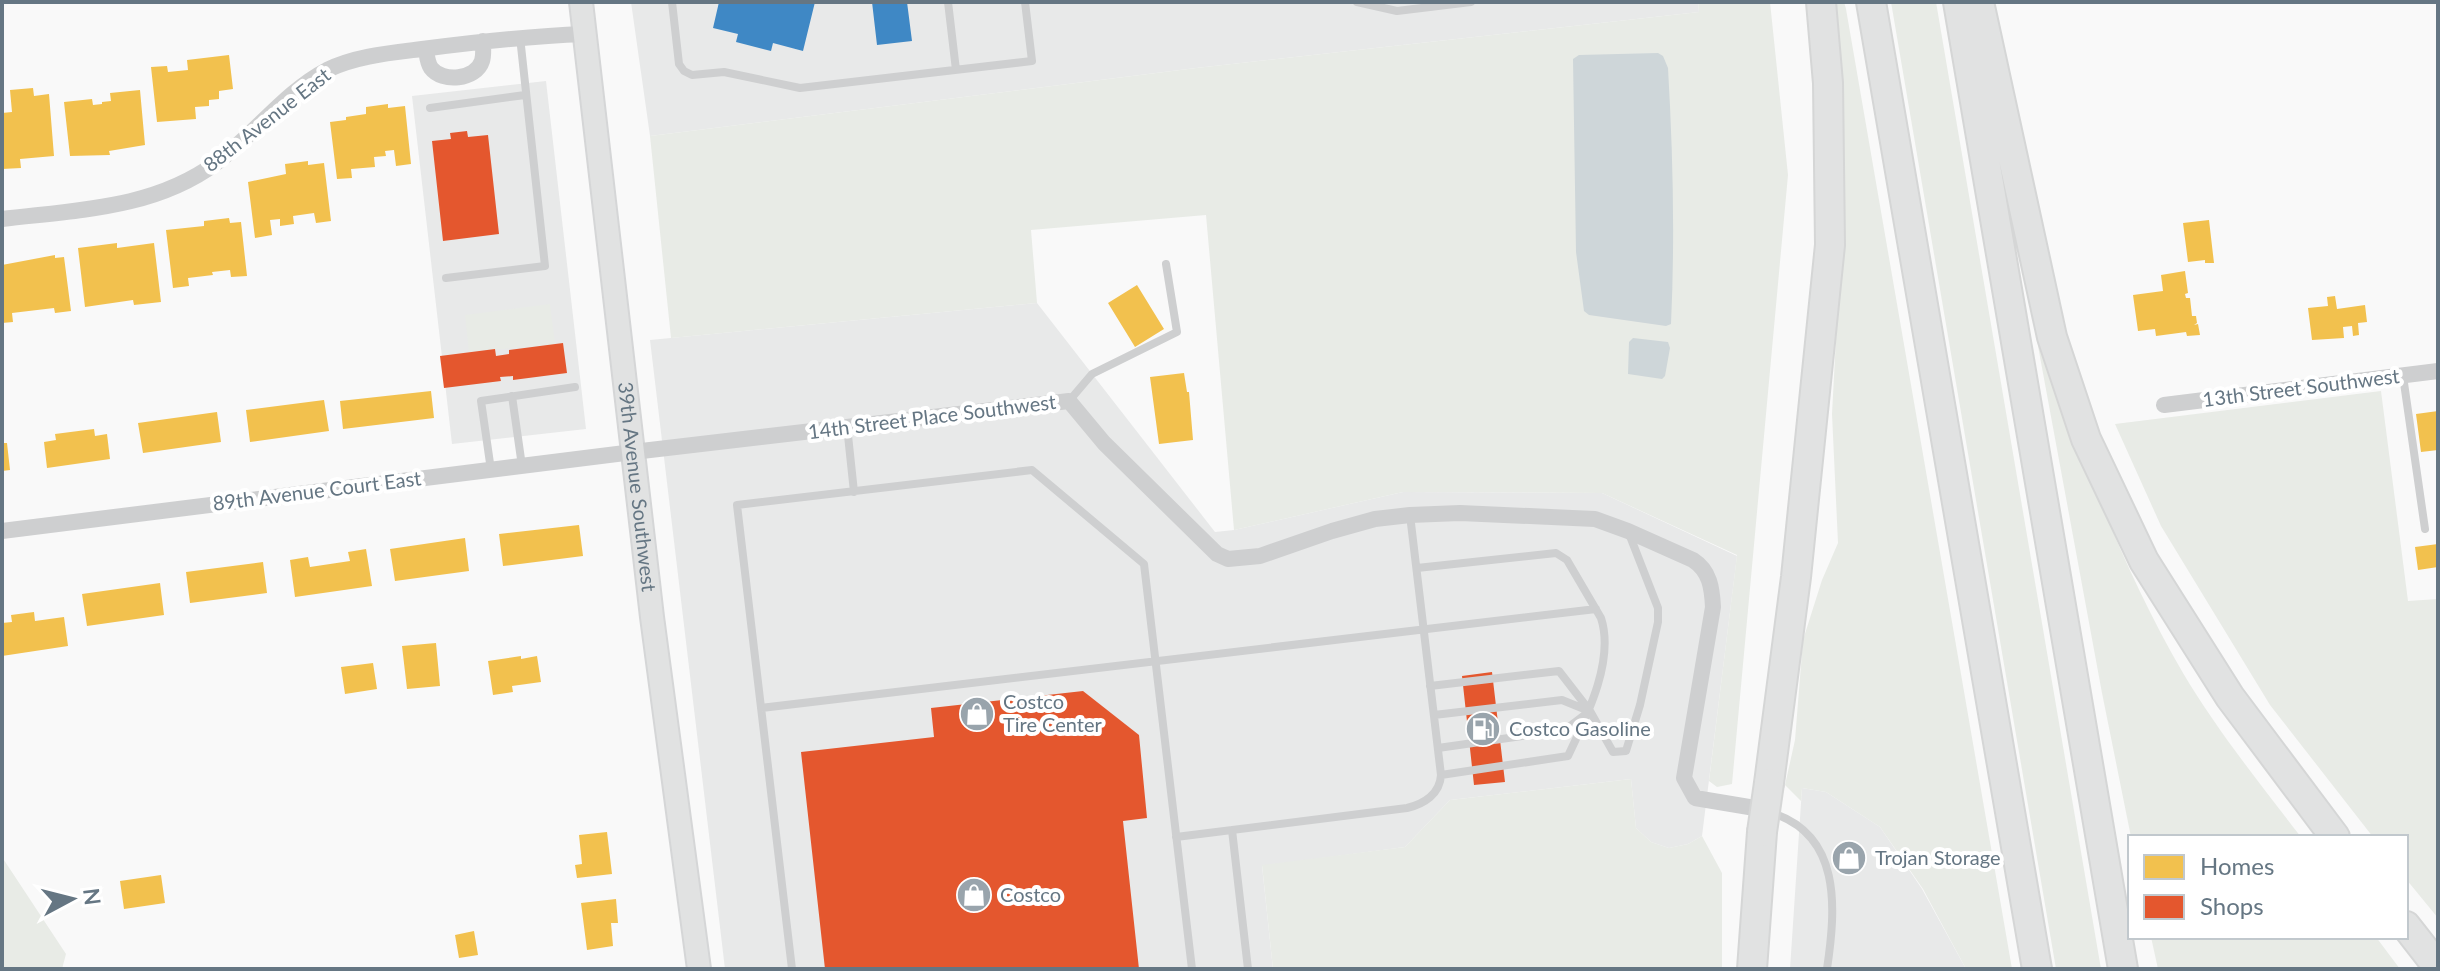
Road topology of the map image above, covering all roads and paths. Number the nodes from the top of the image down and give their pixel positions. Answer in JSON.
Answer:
{"nodes":[{"id":1,"x":581,"y":2,"type":"edge"},
{"id":2,"x":672,"y":2,"type":"edge"},
{"id":3,"x":948,"y":2,"type":"edge"},
{"id":4,"x":1025,"y":2,"type":"edge"},
{"id":5,"x":1357,"y":2,"type":"edge"},
{"id":6,"x":1471,"y":2,"type":"edge"},
{"id":7,"x":1821,"y":2,"type":"edge"},
{"id":8,"x":1871,"y":2,"type":"edge"},
{"id":9,"x":1958,"y":2,"type":"edge"},
{"id":10,"x":1979,"y":2,"type":"edge"},
{"id":11,"x":584,"y":34,"type":"junction"},
{"id":12,"x":520,"y":37,"type":"junction"},
{"id":13,"x":483,"y":41,"type":"junction"},
{"id":14,"x":426,"y":49,"type":"junction"},
{"id":15,"x":956,"y":70,"type":"junction"},
{"id":16,"x":525,"y":95,"type":"junction"},
{"id":17,"x":430,"y":108,"type":"dead end"},
{"id":18,"x":2,"y":219,"type":"edge"},
{"id":19,"x":1166,"y":264,"type":"dead end"},
{"id":20,"x":446,"y":278,"type":"dead end"},
{"id":21,"x":2438,"y":371,"type":"edge"},
{"id":22,"x":2402,"y":375,"type":"junction"},
{"id":23,"x":575,"y":387,"type":"dead end"},
{"id":24,"x":512,"y":396,"type":"junction"},
{"id":25,"x":1069,"y":401,"type":"junction"},
{"id":26,"x":2164,"y":405,"type":"dead end"},
{"id":27,"x":847,"y":426,"type":"junction"},
{"id":28,"x":633,"y":452,"type":"junction"},
{"id":29,"x":522,"y":466,"type":"junction"},
{"id":30,"x":491,"y":470,"type":"junction"},
{"id":31,"x":854,"y":492,"type":"junction"},
{"id":32,"x":1410,"y":515,"type":"junction"},
{"id":33,"x":2425,"y":529,"type":"dead end"},
{"id":34,"x":2,"y":531,"type":"edge"},
{"id":35,"x":1628,"y":531,"type":"junction"},
{"id":36,"x":1417,"y":568,"type":"junction"},
{"id":37,"x":1596,"y":609,"type":"junction"},
{"id":38,"x":1424,"y":629,"type":"junction"},
{"id":39,"x":1156,"y":661,"type":"junction"},
{"id":40,"x":1430,"y":686,"type":"junction"},
{"id":41,"x":761,"y":708,"type":"junction"},
{"id":42,"x":1590,"y":711,"type":"junction"},
{"id":43,"x":1434,"y":715,"type":"junction"},
{"id":44,"x":1438,"y":748,"type":"junction"},
{"id":45,"x":1441,"y":775,"type":"junction"},
{"id":46,"x":1749,"y":807,"type":"joint"},
{"id":47,"x":1232,"y":830,"type":"junction"},
{"id":48,"x":2334,"y":835,"type":"edge"},
{"id":49,"x":1176,"y":837,"type":"junction"},
{"id":50,"x":2408,"y":929,"type":"edge"},
{"id":51,"x":2438,"y":967,"type":"edge"},
{"id":52,"x":699,"y":969,"type":"edge"},
{"id":53,"x":792,"y":969,"type":"edge"},
{"id":54,"x":1192,"y":969,"type":"edge"},
{"id":55,"x":1248,"y":969,"type":"edge"},
{"id":56,"x":1752,"y":969,"type":"edge"},
{"id":57,"x":1827,"y":969,"type":"edge"},
{"id":58,"x":2037,"y":969,"type":"edge"},
{"id":59,"x":2123,"y":969,"type":"edge"}],
"edges":[{"from":1,"to":11,"type":"main road","name":"39th Avenue Southwest"},
{"from":2,"to":15,"type":"lane"},
{"from":3,"to":15,"type":"lane"},
{"from":4,"to":15,"type":"lane"},
{"from":5,"to":6,"type":"lane"},
{"from":7,"to":56,"type":"highway","bridge":true},
{"from":8,"to":58,"type":"highway"},
{"from":9,"to":59,"type":"highway"},
{"from":10,"to":48,"type":"highway"},
{"from":11,"to":12,"type":"street","name":"88th Avenue East"},
{"from":11,"to":28,"type":"main road","name":"39th Avenue Southwest"},
{"from":12,"to":13,"type":"street","name":"88th Avenue East"},
{"from":12,"to":16,"type":"lane"},
{"from":13,"to":14,"type":"street","name":"88th Avenue East"},
{"from":13,"to":14,"type":"street"},
{"from":14,"to":18,"type":"street","name":"88th Avenue East"},
{"from":16,"to":17,"type":"lane"},
{"from":16,"to":20,"type":"lane"},
{"from":19,"to":25,"type":"lane"},
{"from":21,"to":22,"type":"street","name":"13th Street Southwest"},
{"from":22,"to":26,"type":"street","name":"13th Street Southwest"},
{"from":22,"to":33,"type":"lane"},
{"from":23,"to":24,"type":"lane"},
{"from":24,"to":29,"type":"lane"},
{"from":24,"to":30,"type":"lane"},
{"from":25,"to":27,"type":"street","name":"14th Street Place Southwest"},
{"from":25,"to":32,"type":"street","name":"14th Street Place Southwest"},
{"from":27,"to":28,"type":"street","name":"14th Street Place Southwest"},
{"from":27,"to":31,"type":"lane"},
{"from":28,"to":29,"type":"street","name":"89th Avenue Court East"},
{"from":28,"to":52,"type":"main road","name":"39th Avenue Southwest"},
{"from":29,"to":30,"type":"street","name":"89th Avenue Court East"},
{"from":30,"to":34,"type":"street","name":"89th Avenue Court East"},
{"from":31,"to":39,"type":"lane"},
{"from":31,"to":41,"type":"lane"},
{"from":32,"to":35,"type":"street","name":"14th Street Place Southwest"},
{"from":32,"to":36,"type":"lane"},
{"from":35,"to":42,"type":"lane"},
{"from":35,"to":46,"type":"street","name":"14th Street Place Southwest"},
{"from":36,"to":37,"type":"lane"},
{"from":36,"to":38,"type":"lane"},
{"from":37,"to":38,"type":"lane"},
{"from":37,"to":42,"type":"lane"},
{"from":38,"to":39,"type":"lane"},
{"from":38,"to":40,"type":"lane"},
{"from":39,"to":41,"type":"lane"},
{"from":39,"to":49,"type":"lane"},
{"from":40,"to":42,"type":"lane"},
{"from":40,"to":43,"type":"lane"},
{"from":41,"to":53,"type":"lane"},
{"from":42,"to":43,"type":"lane"},
{"from":42,"to":44,"type":"lane"},
{"from":42,"to":45,"type":"lane"},
{"from":43,"to":44,"type":"lane"},
{"from":44,"to":45,"type":"lane"},
{"from":45,"to":47,"type":"lane"},
{"from":46,"to":57,"type":"lane","name":"14th Street Place Southwest"},
{"from":47,"to":49,"type":"lane"},
{"from":47,"to":55,"type":"lane"},
{"from":49,"to":54,"type":"lane"},
{"from":50,"to":51,"type":"highway"}]}
